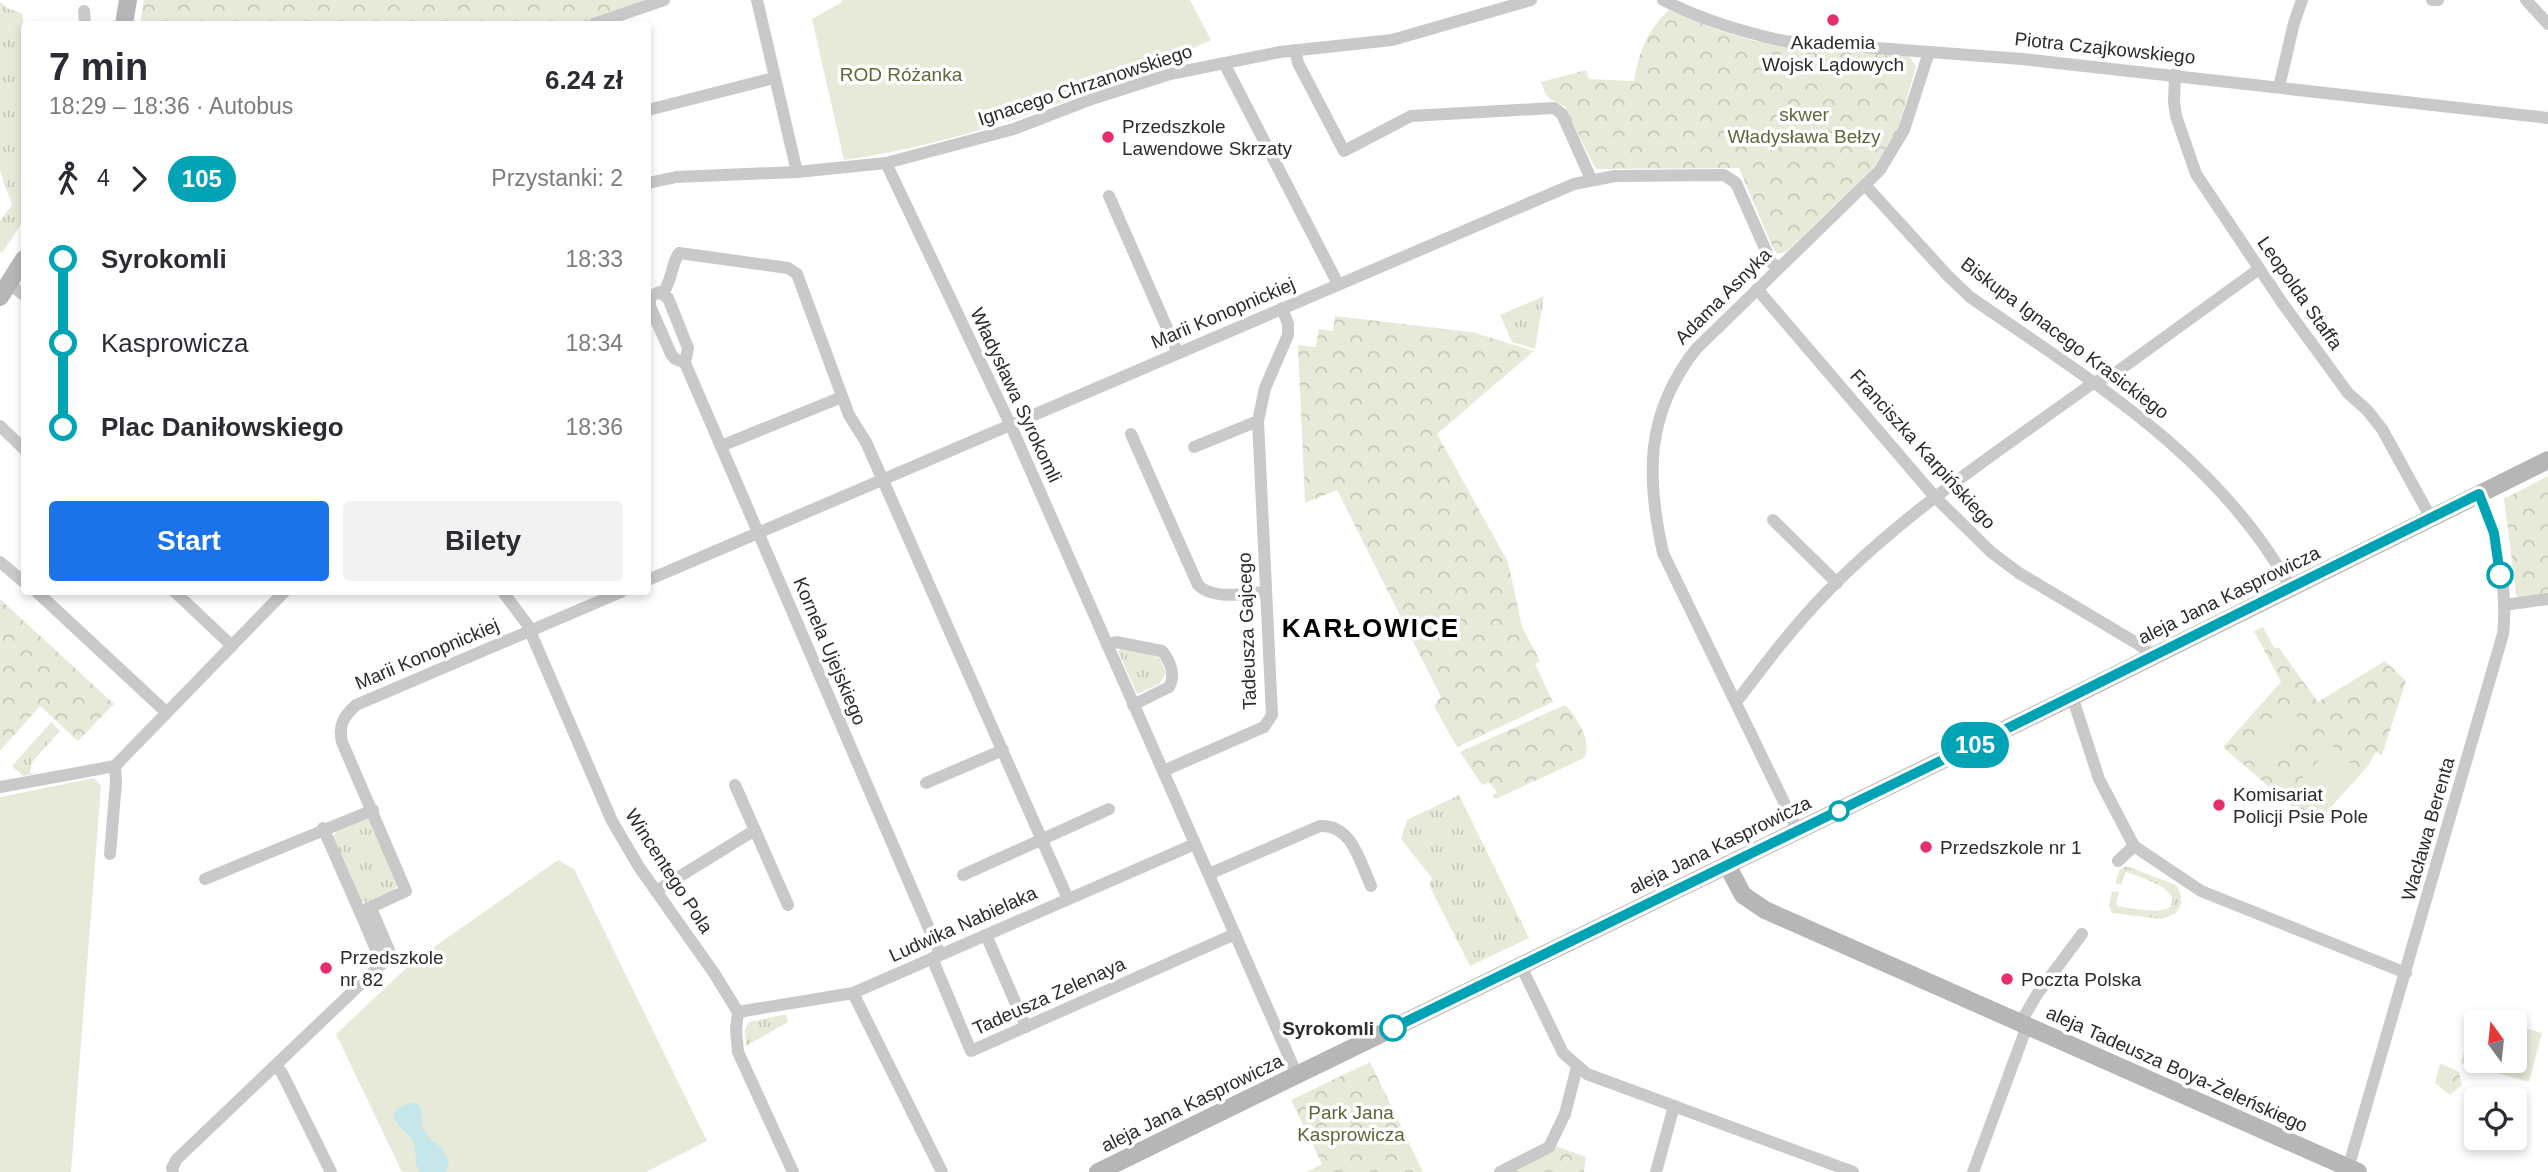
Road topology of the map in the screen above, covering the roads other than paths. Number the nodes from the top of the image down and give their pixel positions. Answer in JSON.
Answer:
{"nodes":[{"id":1,"x":128,"y":0,"type":"edge"},
{"id":2,"x":664,"y":0,"type":"edge"},
{"id":3,"x":757,"y":0,"type":"edge"},
{"id":4,"x":1531,"y":0,"type":"edge"},
{"id":5,"x":1664,"y":0,"type":"edge"},
{"id":6,"x":2302,"y":0,"type":"edge"},
{"id":7,"x":2432,"y":0,"type":"edge"},
{"id":8,"x":2438,"y":0,"type":"edge"},
{"id":9,"x":2526,"y":0,"type":"edge"},
{"id":10,"x":84,"y":11,"type":"dead end"},
{"id":11,"x":85,"y":21,"type":"edge"},
{"id":12,"x":124,"y":21,"type":"edge"},
{"id":13,"x":603,"y":21,"type":"edge"},
{"id":14,"x":2548,"y":24,"type":"edge"},
{"id":15,"x":1295,"y":50,"type":"junction"},
{"id":16,"x":1929,"y":52,"type":"junction"},
{"id":17,"x":1224,"y":63,"type":"junction"},
{"id":18,"x":2175,"y":74,"type":"junction"},
{"id":19,"x":774,"y":78,"type":"junction"},
{"id":20,"x":2279,"y":87,"type":"junction"},
{"id":21,"x":651,"y":109,"type":"edge"},
{"id":22,"x":2548,"y":118,"type":"edge"},
{"id":23,"x":886,"y":163,"type":"junction"},
{"id":24,"x":797,"y":173,"type":"junction"},
{"id":25,"x":1591,"y":179,"type":"junction"},
{"id":26,"x":651,"y":182,"type":"edge"},
{"id":27,"x":1865,"y":185,"type":"junction"},
{"id":28,"x":1109,"y":196,"type":"dead end"},
{"id":29,"x":21,"y":264,"type":"edge"},
{"id":30,"x":1778,"y":269,"type":"junction"},
{"id":31,"x":2259,"y":269,"type":"junction"},
{"id":32,"x":1338,"y":284,"type":"junction"},
{"id":33,"x":1757,"y":289,"type":"junction"},
{"id":34,"x":4,"y":290,"type":"edge"},
{"id":35,"x":663,"y":293,"type":"junction"},
{"id":36,"x":21,"y":294,"type":"edge"},
{"id":37,"x":651,"y":296,"type":"edge"},
{"id":38,"x":651,"y":308,"type":"edge"},
{"id":39,"x":1282,"y":308,"type":"junction"},
{"id":40,"x":1178,"y":353,"type":"junction"},
{"id":41,"x":685,"y":363,"type":"junction"},
{"id":42,"x":2093,"y":383,"type":"junction"},
{"id":43,"x":842,"y":397,"type":"junction"},
{"id":44,"x":1258,"y":421,"type":"junction"},
{"id":45,"x":0,"y":426,"type":"edge"},
{"id":46,"x":1011,"y":426,"type":"junction"},
{"id":47,"x":1131,"y":434,"type":"dead end"},
{"id":48,"x":21,"y":446,"type":"edge"},
{"id":49,"x":721,"y":446,"type":"junction"},
{"id":50,"x":1194,"y":447,"type":"dead end"},
{"id":51,"x":2548,"y":460,"type":"edge"},
{"id":52,"x":883,"y":480,"type":"junction"},
{"id":53,"x":2479,"y":494,"type":"junction"},
{"id":54,"x":1935,"y":497,"type":"junction"},
{"id":55,"x":2431,"y":517,"type":"junction"},
{"id":56,"x":1773,"y":520,"type":"dead end"},
{"id":57,"x":759,"y":533,"type":"junction"},
{"id":58,"x":0,"y":562,"type":"edge"},
{"id":59,"x":651,"y":579,"type":"edge"},
{"id":60,"x":21,"y":580,"type":"edge"},
{"id":61,"x":1837,"y":583,"type":"junction"},
{"id":62,"x":2291,"y":588,"type":"junction"},
{"id":63,"x":1266,"y":592,"type":"junction"},
{"id":64,"x":40,"y":595,"type":"edge"},
{"id":65,"x":178,"y":595,"type":"edge"},
{"id":66,"x":281,"y":595,"type":"edge"},
{"id":67,"x":505,"y":595,"type":"edge"},
{"id":68,"x":613,"y":595,"type":"edge"},
{"id":69,"x":2548,"y":599,"type":"edge"},
{"id":70,"x":2504,"y":605,"type":"junction"},
{"id":71,"x":529,"y":631,"type":"junction"},
{"id":72,"x":231,"y":645,"type":"junction"},
{"id":73,"x":1107,"y":645,"type":"junction"},
{"id":74,"x":2150,"y":657,"type":"junction"},
{"id":75,"x":2072,"y":696,"type":"junction"},
{"id":76,"x":1737,"y":701,"type":"junction"},
{"id":77,"x":1133,"y":705,"type":"junction"},
{"id":78,"x":166,"y":712,"type":"junction"},
{"id":79,"x":1003,"y":750,"type":"junction"},
{"id":80,"x":115,"y":766,"type":"junction"},
{"id":81,"x":1163,"y":771,"type":"junction"},
{"id":82,"x":926,"y":783,"type":"dead end"},
{"id":83,"x":735,"y":785,"type":"dead end"},
{"id":84,"x":0,"y":788,"type":"edge"},
{"id":85,"x":1109,"y":809,"type":"dead end"},
{"id":86,"x":373,"y":810,"type":"junction"},
{"id":87,"x":323,"y":828,"type":"junction"},
{"id":88,"x":755,"y":831,"type":"junction"},
{"id":89,"x":1798,"y":831,"type":"junction"},
{"id":90,"x":1042,"y":839,"type":"junction"},
{"id":91,"x":1195,"y":844,"type":"junction"},
{"id":92,"x":2134,"y":846,"type":"junction"},
{"id":93,"x":110,"y":854,"type":"dead end"},
{"id":94,"x":2118,"y":861,"type":"dead end"},
{"id":95,"x":1727,"y":865,"type":"junction"},
{"id":96,"x":1209,"y":874,"type":"junction"},
{"id":97,"x":962,"y":875,"type":"dead end"},
{"id":98,"x":205,"y":879,"type":"dead end"},
{"id":99,"x":1371,"y":886,"type":"dead end"},
{"id":100,"x":656,"y":891,"type":"junction"},
{"id":101,"x":1068,"y":899,"type":"junction"},
{"id":102,"x":788,"y":905,"type":"dead end"},
{"id":103,"x":365,"y":910,"type":"junction"},
{"id":104,"x":1235,"y":934,"type":"junction"},
{"id":105,"x":2082,"y":934,"type":"dead end"},
{"id":106,"x":986,"y":935,"type":"junction"},
{"id":107,"x":936,"y":956,"type":"junction"},
{"id":108,"x":1521,"y":966,"type":"junction"},
{"id":109,"x":2406,"y":973,"type":"junction"},
{"id":110,"x":853,"y":993,"type":"junction"},
{"id":111,"x":738,"y":1012,"type":"junction"},
{"id":112,"x":2025,"y":1019,"type":"junction"},
{"id":113,"x":1026,"y":1027,"type":"junction"},
{"id":114,"x":276,"y":1066,"type":"junction"},
{"id":115,"x":1577,"y":1067,"type":"junction"},
{"id":116,"x":1297,"y":1075,"type":"junction"},
{"id":117,"x":1674,"y":1106,"type":"junction"},
{"id":118,"x":2351,"y":1171,"type":"edge"},
{"id":119,"x":173,"y":1172,"type":"edge"},
{"id":120,"x":331,"y":1172,"type":"edge"},
{"id":121,"x":793,"y":1172,"type":"edge"},
{"id":122,"x":942,"y":1172,"type":"edge"},
{"id":123,"x":1098,"y":1172,"type":"edge"},
{"id":124,"x":1500,"y":1172,"type":"edge"},
{"id":125,"x":1656,"y":1172,"type":"edge"},
{"id":126,"x":1853,"y":1172,"type":"edge"},
{"id":127,"x":1973,"y":1172,"type":"edge"}],
"edges":[{"from":1,"to":12,"type":"street"},
{"from":2,"to":13,"type":"street"},
{"from":3,"to":19,"type":"street"},
{"from":4,"to":15,"type":"street","name":"Ignacego Chrzanowskiego"},
{"from":5,"to":16,"type":"street","name":"Piotra Czajkowskiego"},
{"from":6,"to":20,"type":"street"},
{"from":7,"to":8,"type":"street"},
{"from":9,"to":14,"type":"street"},
{"from":10,"to":11,"type":"street"},
{"from":15,"to":17,"type":"street","name":"Ignacego Chrzanowskiego"},
{"from":15,"to":25,"type":"street"},
{"from":16,"to":18,"type":"street","name":"Piotra Czajkowskiego"},
{"from":16,"to":27,"type":"street","name":"Adama Asnyka"},
{"from":17,"to":23,"type":"street","name":"Ignacego Chrzanowskiego"},
{"from":17,"to":32,"type":"street"},
{"from":18,"to":20,"type":"street","name":"Piotra Czajkowskiego"},
{"from":18,"to":31,"type":"street","name":"Leopolda Staffa"},
{"from":19,"to":21,"type":"street"},
{"from":19,"to":24,"type":"street"},
{"from":20,"to":22,"type":"street","name":"Piotra Czajkowskiego"},
{"from":23,"to":24,"type":"street","name":"Ignacego Chrzanowskiego"},
{"from":23,"to":46,"type":"street","name":"Władysława Syrokomli"},
{"from":24,"to":26,"type":"street","name":"Ignacego Chrzanowskiego"},
{"from":25,"to":30,"type":"street","name":"Marii Konopnickiej"},
{"from":25,"to":32,"type":"street","name":"Marii Konopnickiej"},
{"from":27,"to":30,"type":"street","name":"Adama Asnyka"},
{"from":27,"to":42,"type":"street","name":"Biskupa Ignacego Krasickiego"},
{"from":28,"to":40,"type":"street"},
{"from":29,"to":34,"type":"street"},
{"from":30,"to":33,"type":"street","name":"Adama Asnyka"},
{"from":31,"to":42,"type":"street"},
{"from":31,"to":55,"type":"street","name":"Leopolda Staffa"},
{"from":32,"to":39,"type":"street","name":"Marii Konopnickiej"},
{"from":33,"to":54,"type":"street","name":"Franciszka Karpińskiego"},
{"from":33,"to":76,"type":"street","name":"Adama Asnyka"},
{"from":34,"to":36,"type":"street"},
{"from":35,"to":37,"type":"street","name":"Kornela Ujejskiego"},
{"from":35,"to":41,"type":"street","name":"Kornela Ujejskiego"},
{"from":35,"to":43,"type":"street"},
{"from":38,"to":41,"type":"street","name":"Kornela Ujejskiego"},
{"from":39,"to":40,"type":"street","name":"Marii Konopnickiej"},
{"from":39,"to":44,"type":"street","name":"Tadeusza Gajcego"},
{"from":40,"to":46,"type":"street","name":"Marii Konopnickiej"},
{"from":41,"to":49,"type":"street","name":"Kornela Ujejskiego"},
{"from":42,"to":54,"type":"street"},
{"from":42,"to":62,"type":"street","name":"Biskupa Ignacego Krasickiego"},
{"from":43,"to":49,"type":"street"},
{"from":43,"to":52,"type":"street"},
{"from":44,"to":50,"type":"street"},
{"from":44,"to":63,"type":"street","name":"Tadeusza Gajcego"},
{"from":45,"to":48,"type":"street"},
{"from":46,"to":52,"type":"street","name":"Marii Konopnickiej"},
{"from":46,"to":73,"type":"street","name":"Władysława Syrokomli"},
{"from":47,"to":63,"type":"street"},
{"from":49,"to":57,"type":"street","name":"Kornela Ujejskiego"},
{"from":51,"to":53,"type":"street","name":"aleja Jana Kasprowicza"},
{"from":52,"to":57,"type":"street","name":"Marii Konopnickiej"},
{"from":52,"to":79,"type":"street"},
{"from":53,"to":55,"type":"street","name":"aleja Jana Kasprowicza"},
{"from":53,"to":70,"type":"street","name":"Wacława Berenta"},
{"from":54,"to":61,"type":"street"},
{"from":54,"to":74,"type":"street","name":"Franciszka Karpińskiego"},
{"from":55,"to":62,"type":"street","name":"aleja Jana Kasprowicza"},
{"from":56,"to":61,"type":"street"},
{"from":57,"to":59,"type":"street","name":"Marii Konopnickiej"},
{"from":57,"to":107,"type":"street","name":"Kornela Ujejskiego"},
{"from":58,"to":60,"type":"street"},
{"from":61,"to":76,"type":"street"},
{"from":62,"to":74,"type":"street","name":"aleja Jana Kasprowicza"},
{"from":63,"to":81,"type":"street","name":"Tadeusza Gajcego"},
{"from":64,"to":78,"type":"street"},
{"from":65,"to":72,"type":"street"},
{"from":66,"to":72,"type":"street"},
{"from":67,"to":71,"type":"street","name":"Wincentego Pola"},
{"from":68,"to":71,"type":"street","name":"Marii Konopnickiej"},
{"from":69,"to":70,"type":"street"},
{"from":70,"to":109,"type":"street","name":"Wacława Berenta"},
{"from":71,"to":86,"type":"street","name":"Marii Konopnickiej"},
{"from":71,"to":100,"type":"street","name":"Wincentego Pola"},
{"from":72,"to":78,"type":"street"},
{"from":73,"to":77,"type":"street","name":"Władysława Syrokomli"},
{"from":73,"to":77,"type":"street"},
{"from":74,"to":75,"type":"street","name":"aleja Jana Kasprowicza"},
{"from":75,"to":89,"type":"street","name":"aleja Jana Kasprowicza"},
{"from":75,"to":92,"type":"street"},
{"from":76,"to":89,"type":"street","name":"Adama Asnyka"},
{"from":77,"to":81,"type":"street","name":"Władysława Syrokomli"},
{"from":78,"to":80,"type":"street"},
{"from":79,"to":82,"type":"street"},
{"from":79,"to":90,"type":"street"},
{"from":80,"to":84,"type":"street"},
{"from":80,"to":93,"type":"street"},
{"from":81,"to":91,"type":"street","name":"Władysława Syrokomli"},
{"from":83,"to":88,"type":"street"},
{"from":85,"to":90,"type":"street"},
{"from":86,"to":87,"type":"street"},
{"from":86,"to":103,"type":"street"},
{"from":87,"to":98,"type":"street"},
{"from":87,"to":103,"type":"street"},
{"from":88,"to":100,"type":"street"},
{"from":88,"to":102,"type":"street"},
{"from":89,"to":95,"type":"street","name":"aleja Jana Kasprowicza"},
{"from":90,"to":97,"type":"street"},
{"from":90,"to":101,"type":"street"},
{"from":91,"to":96,"type":"street","name":"Władysława Syrokomli"},
{"from":91,"to":101,"type":"street","name":"Ludwika Nabielaka"},
{"from":92,"to":94,"type":"street"},
{"from":92,"to":109,"type":"street"},
{"from":95,"to":108,"type":"street","name":"aleja Jana Kasprowicza"},
{"from":95,"to":112,"type":"street","name":"aleja Tadeusza Boya-Żeleńskiego"},
{"from":96,"to":99,"type":"street"},
{"from":96,"to":104,"type":"street","name":"Władysława Syrokomli"},
{"from":100,"to":111,"type":"street","name":"Wincentego Pola"},
{"from":101,"to":106,"type":"street","name":"Ludwika Nabielaka"},
{"from":103,"to":114,"type":"street"},
{"from":104,"to":113,"type":"street","name":"Tadeusza Zelenaya"},
{"from":104,"to":116,"type":"street","name":"Władysława Syrokomli"},
{"from":105,"to":112,"type":"street"},
{"from":106,"to":107,"type":"street","name":"Ludwika Nabielaka"},
{"from":106,"to":113,"type":"street"},
{"from":107,"to":110,"type":"street","name":"Ludwika Nabielaka"},
{"from":107,"to":113,"type":"street","name":"Tadeusza Zelenaya"},
{"from":108,"to":115,"type":"street"},
{"from":108,"to":116,"type":"street","name":"aleja Jana Kasprowicza"},
{"from":109,"to":118,"type":"street","name":"Wacława Berenta"},
{"from":110,"to":111,"type":"street","name":"Ludwika Nabielaka"},
{"from":110,"to":122,"type":"street"},
{"from":111,"to":121,"type":"street"},
{"from":112,"to":118,"type":"street","name":"aleja Tadeusza Boya-Żeleńskiego"},
{"from":112,"to":127,"type":"street"},
{"from":114,"to":119,"type":"street"},
{"from":114,"to":120,"type":"street"},
{"from":115,"to":117,"type":"street"},
{"from":115,"to":124,"type":"street"},
{"from":116,"to":123,"type":"street","name":"aleja Jana Kasprowicza"},
{"from":117,"to":125,"type":"street"},
{"from":117,"to":126,"type":"street"}]}
